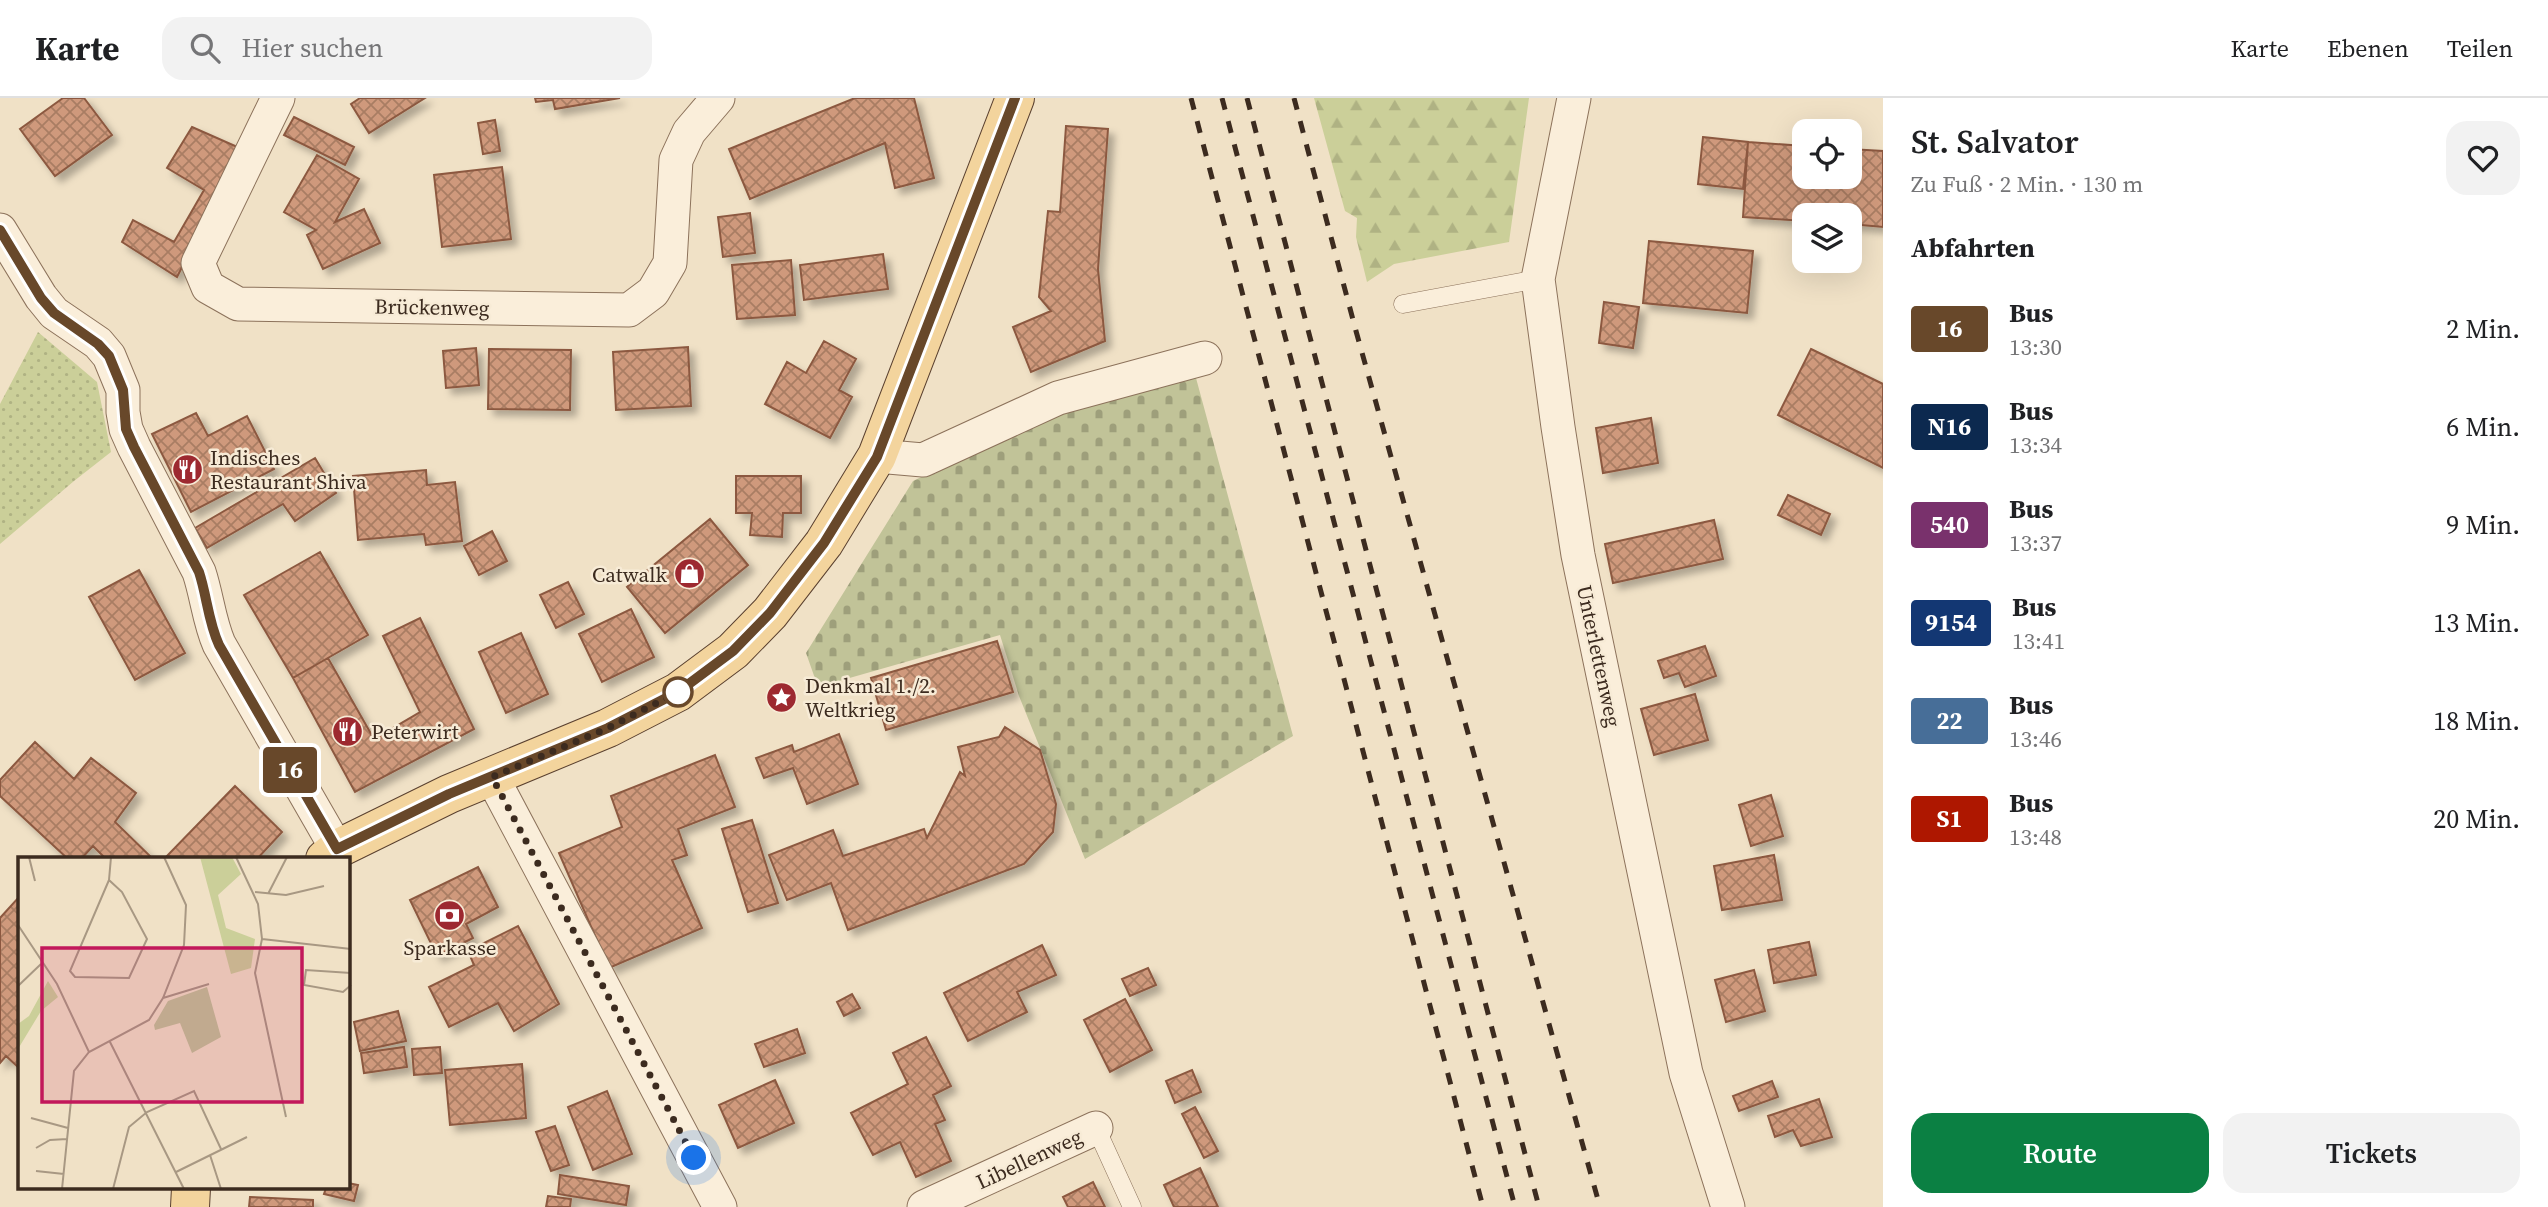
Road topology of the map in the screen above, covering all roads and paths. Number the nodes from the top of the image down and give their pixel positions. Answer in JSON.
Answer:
{"nodes":[{"id":1,"x":278,"y":98,"type":"edge"},
{"id":2,"x":718,"y":98,"type":"edge"},
{"id":3,"x":1015,"y":98,"type":"edge"},
{"id":4,"x":1574,"y":98,"type":"edge"},
{"id":5,"x":0,"y":230,"type":"edge"},
{"id":6,"x":1538,"y":279,"type":"junction"},
{"id":7,"x":1403,"y":304,"type":"dead end"},
{"id":8,"x":1205,"y":358,"type":"dead end"},
{"id":9,"x":877,"y":457,"type":"junction"},
{"id":10,"x":492,"y":777,"type":"junction"},
{"id":11,"x":331,"y":854,"type":"edge"},
{"id":12,"x":1096,"y":1128,"type":"joint"},
{"id":13,"x":720,"y":1207,"type":"edge"},
{"id":14,"x":924,"y":1207,"type":"edge"},
{"id":15,"x":1132,"y":1207,"type":"edge"},
{"id":16,"x":1728,"y":1207,"type":"edge"}],
"edges":[{"from":1,"to":2,"type":"street","name":"Brückenweg"},
{"from":3,"to":9,"type":"main road"},
{"from":4,"to":6,"type":"street","name":"Unterlettenweg"},
{"from":5,"to":11,"type":"street"},
{"from":6,"to":7,"type":"lane"},
{"from":6,"to":16,"type":"street","name":"Unterlettenweg"},
{"from":8,"to":9,"type":"street"},
{"from":9,"to":10,"type":"main road"},
{"from":10,"to":11,"type":"main road"},
{"from":10,"to":13,"type":"street"},
{"from":12,"to":14,"type":"street","name":"Libellenweg"},
{"from":12,"to":15,"type":"lane"}]}
